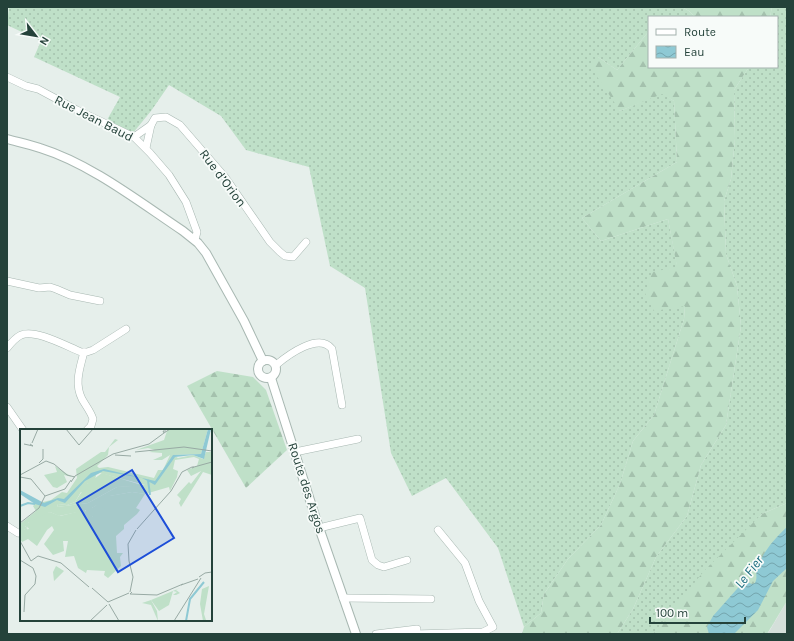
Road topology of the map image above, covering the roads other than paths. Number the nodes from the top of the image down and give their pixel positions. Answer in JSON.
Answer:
{"nodes":[{"id":1,"x":7,"y":77,"type":"edge"},
{"id":2,"x":150,"y":125,"type":"junction"},
{"id":3,"x":134,"y":137,"type":"junction"},
{"id":4,"x":7,"y":140,"type":"edge"},
{"id":5,"x":146,"y":148,"type":"junction"},
{"id":6,"x":194,"y":240,"type":"junction"},
{"id":7,"x":306,"y":242,"type":"dead end"},
{"id":8,"x":7,"y":281,"type":"edge"},
{"id":9,"x":100,"y":301,"type":"dead end"},
{"id":10,"x":126,"y":329,"type":"dead end"},
{"id":11,"x":7,"y":348,"type":"edge"},
{"id":12,"x":84,"y":352,"type":"junction"},
{"id":13,"x":263,"y":360,"type":"junction"},
{"id":14,"x":276,"y":365,"type":"junction"},
{"id":15,"x":271,"y":378,"type":"junction"},
{"id":16,"x":342,"y":405,"type":"dead end"},
{"id":17,"x":7,"y":407,"type":"edge"},
{"id":18,"x":22,"y":429,"type":"edge"},
{"id":19,"x":88,"y":429,"type":"edge"},
{"id":20,"x":358,"y":439,"type":"dead end"},
{"id":21,"x":295,"y":452,"type":"junction"},
{"id":22,"x":7,"y":526,"type":"edge"},
{"id":23,"x":320,"y":528,"type":"junction"},
{"id":24,"x":438,"y":530,"type":"dead end"},
{"id":25,"x":18,"y":533,"type":"dead end"},
{"id":26,"x":407,"y":560,"type":"dead end"},
{"id":27,"x":343,"y":598,"type":"junction"},
{"id":28,"x":431,"y":599,"type":"dead end"},
{"id":29,"x":416,"y":632,"type":"edge"},
{"id":30,"x":356,"y":634,"type":"edge"},
{"id":31,"x":376,"y":634,"type":"edge"}],
"edges":[{"from":1,"to":3,"type":"street","name":"Rue Jean Baud"},
{"from":2,"to":3,"type":"street"},
{"from":2,"to":5,"type":"street"},
{"from":2,"to":7,"type":"street","name":"Rue d’Orion"},
{"from":3,"to":5,"type":"street","name":"Rue Jean Baud"},
{"from":4,"to":6,"type":"street"},
{"from":5,"to":6,"type":"street","name":"Rue Jean Baud"},
{"from":6,"to":13,"type":"street"},
{"from":8,"to":9,"type":"street"},
{"from":10,"to":12,"type":"street"},
{"from":11,"to":12,"type":"street"},
{"from":12,"to":19,"type":"street"},
{"from":13,"to":14,"type":"street"},
{"from":13,"to":15,"type":"street"},
{"from":14,"to":15,"type":"street"},
{"from":14,"to":16,"type":"street"},
{"from":15,"to":21,"type":"street","name":"Route des Argos"},
{"from":17,"to":18,"type":"street"},
{"from":20,"to":21,"type":"street"},
{"from":21,"to":23,"type":"street","name":"Route des Argos"},
{"from":22,"to":25,"type":"street"},
{"from":23,"to":26,"type":"street"},
{"from":23,"to":27,"type":"street","name":"Route des Argos"},
{"from":24,"to":29,"type":"street"},
{"from":27,"to":28,"type":"street"},
{"from":27,"to":30,"type":"street","name":"Route des Argos"},
{"from":29,"to":31,"type":"street"}]}
